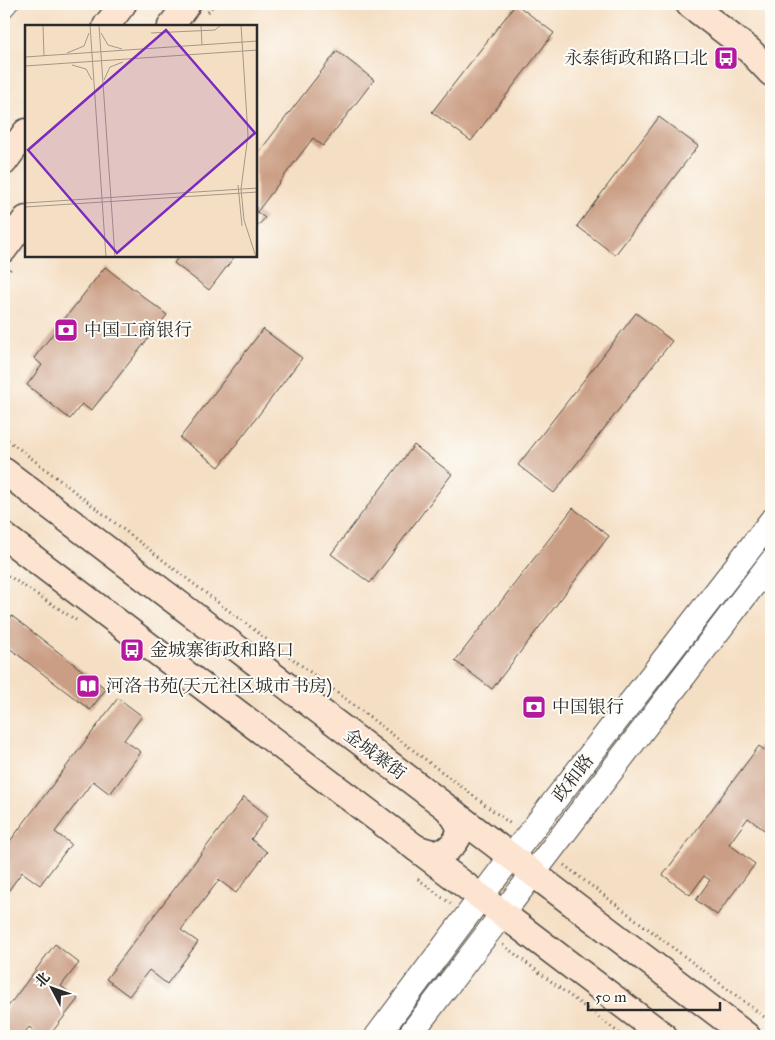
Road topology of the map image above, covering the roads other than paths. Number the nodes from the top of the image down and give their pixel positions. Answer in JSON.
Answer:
{"nodes":[{"id":1,"x":14,"y":4,"type":"edge"},
{"id":2,"x":123,"y":4,"type":"edge"},
{"id":3,"x":188,"y":4,"type":"edge"},
{"id":4,"x":689,"y":4,"type":"edge"},
{"id":5,"x":715,"y":4,"type":"edge"},
{"id":6,"x":4,"y":16,"type":"edge"},
{"id":7,"x":107,"y":25,"type":"edge"},
{"id":8,"x":172,"y":25,"type":"edge"},
{"id":9,"x":771,"y":49,"type":"edge"},
{"id":10,"x":771,"y":73,"type":"edge"},
{"id":11,"x":25,"y":133,"type":"edge"},
{"id":12,"x":4,"y":162,"type":"edge"},
{"id":13,"x":25,"y":220,"type":"edge"},
{"id":14,"x":4,"y":249,"type":"edge"},
{"id":15,"x":4,"y":471,"type":"edge"},
{"id":16,"x":771,"y":521,"type":"edge"},
{"id":17,"x":4,"y":536,"type":"edge"},
{"id":18,"x":771,"y":562,"type":"edge"},
{"id":19,"x":448,"y":809,"type":"junction"},
{"id":20,"x":416,"y":848,"type":"junction"},
{"id":21,"x":511,"y":857,"type":"junction"},
{"id":22,"x":532,"y":873,"type":"junction"},
{"id":23,"x":481,"y":898,"type":"junction"},
{"id":24,"x":502,"y":913,"type":"junction"},
{"id":25,"x":377,"y":1036,"type":"edge"},
{"id":26,"x":408,"y":1036,"type":"edge"},
{"id":27,"x":664,"y":1036,"type":"edge"},
{"id":28,"x":747,"y":1036,"type":"edge"}],
"edges":[{"from":1,"to":6,"type":"lane"},
{"from":2,"to":7,"type":"main road"},
{"from":3,"to":8,"type":"main road"},
{"from":4,"to":10,"type":"main road"},
{"from":5,"to":9,"type":"main road"},
{"from":11,"to":12,"type":"main road"},
{"from":13,"to":14,"type":"main road"},
{"from":15,"to":19,"type":"main road","name":"金城寨街"},
{"from":16,"to":21,"type":"street","name":"政和路"},
{"from":17,"to":20,"type":"main road"},
{"from":18,"to":22,"type":"street","name":"政和路"},
{"from":19,"to":20,"type":"main road"},
{"from":19,"to":21,"type":"main road","name":"金城寨街"},
{"from":20,"to":23,"type":"main road"},
{"from":21,"to":22,"type":"main road","name":"金城寨街"},
{"from":21,"to":23,"type":"street","name":"政和路"},
{"from":22,"to":24,"type":"street","name":"政和路"},
{"from":22,"to":28,"type":"main road","name":"金城寨街"},
{"from":23,"to":24,"type":"main road"},
{"from":23,"to":25,"type":"street","name":"政和路"},
{"from":24,"to":26,"type":"street","name":"政和路"},
{"from":24,"to":27,"type":"main road"}]}
